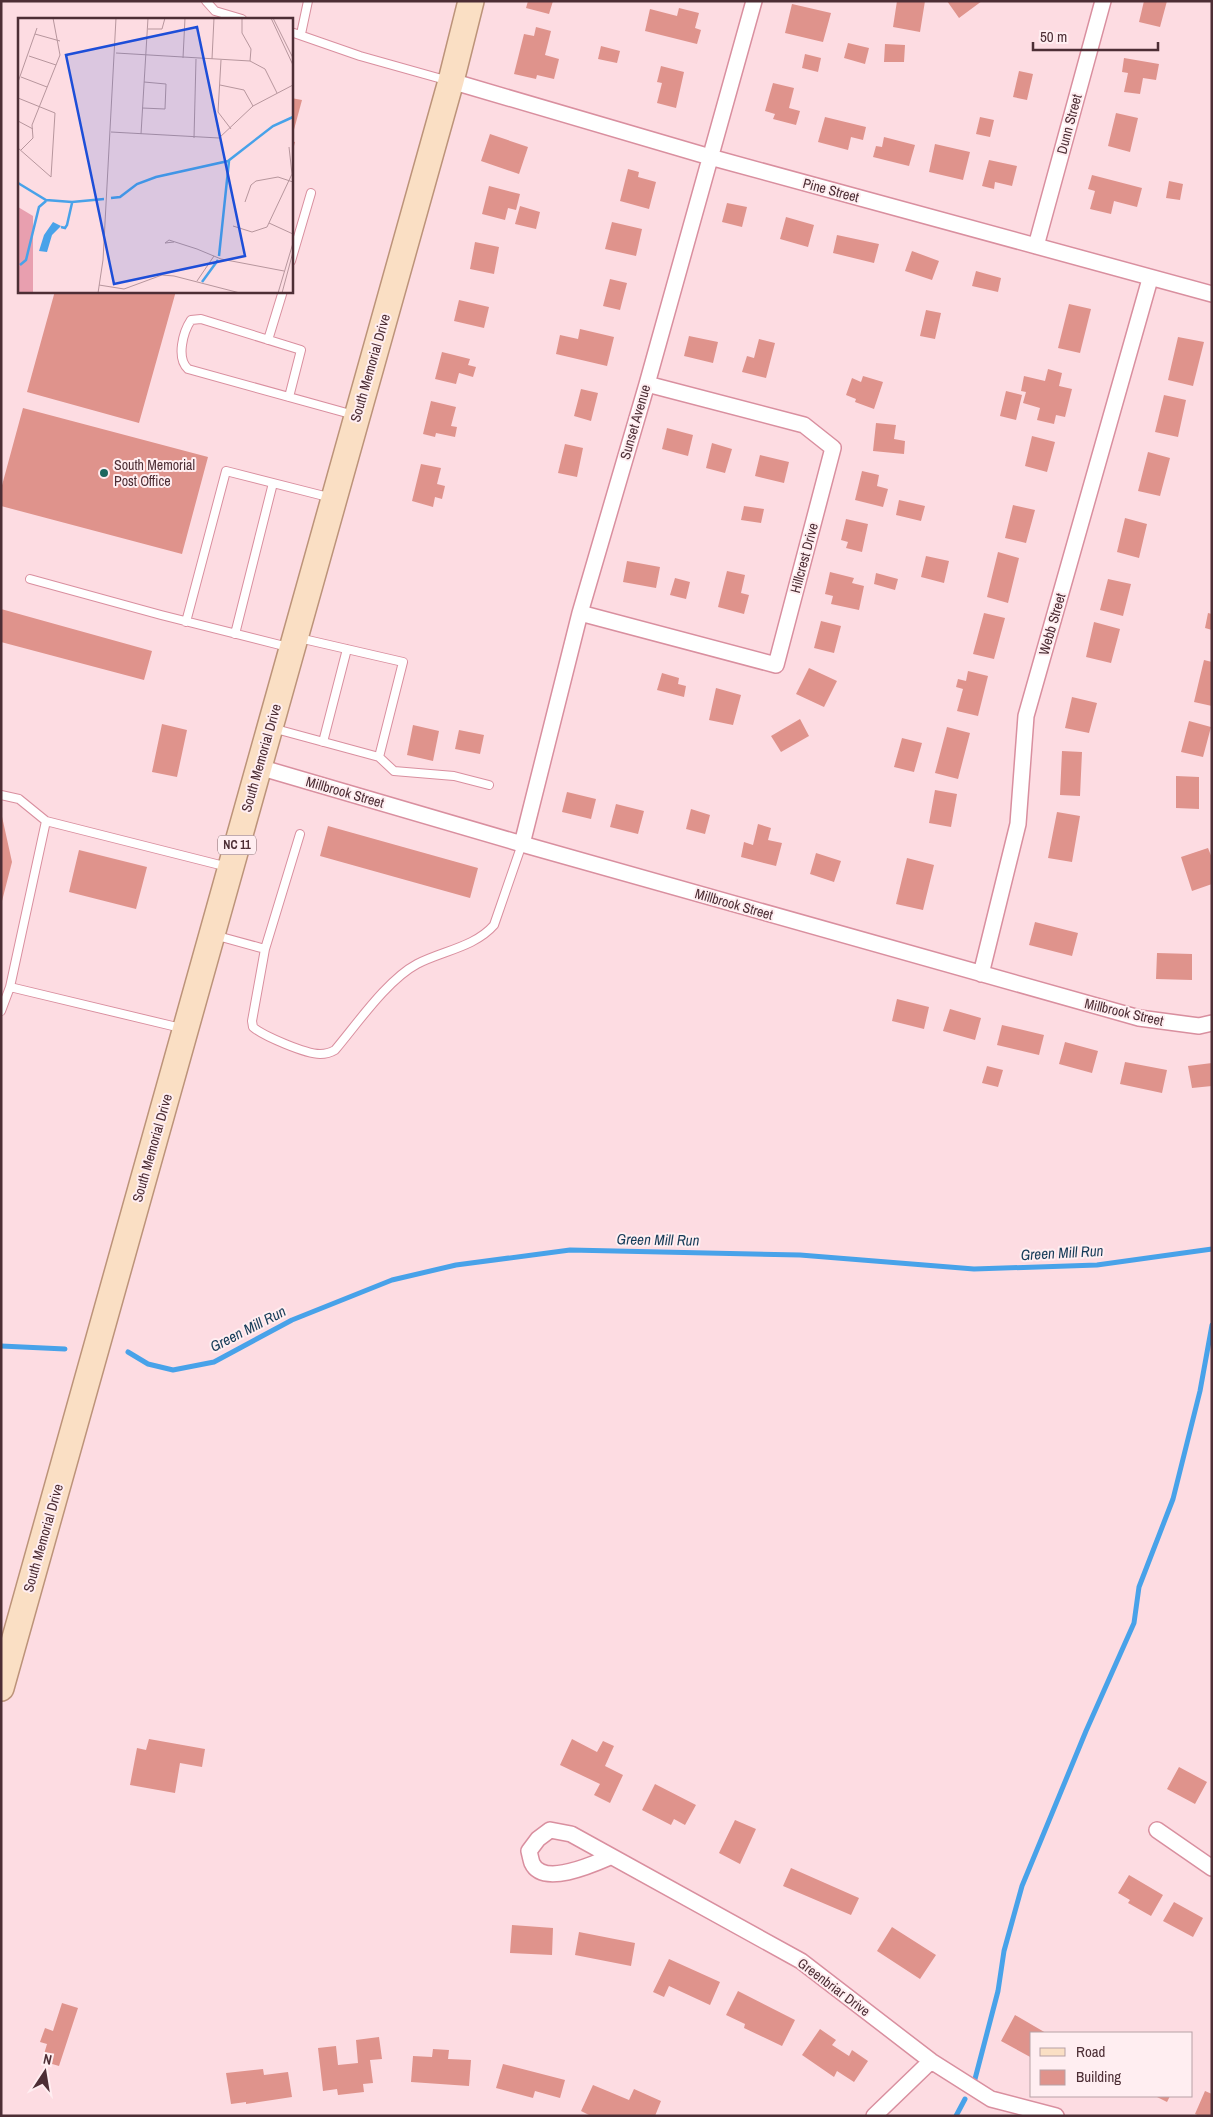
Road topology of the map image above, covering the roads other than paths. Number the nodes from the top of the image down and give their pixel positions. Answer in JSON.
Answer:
{"nodes":[{"id":1,"x":206,"y":1,"type":"edge"},
{"id":2,"x":308,"y":1,"type":"edge"},
{"id":3,"x":471,"y":1,"type":"edge"},
{"id":4,"x":754,"y":1,"type":"edge"},
{"id":5,"x":1103,"y":1,"type":"edge"},
{"id":6,"x":239,"y":18,"type":"edge"},
{"id":7,"x":292,"y":32,"type":"edge"},
{"id":8,"x":301,"y":34,"type":"junction"},
{"id":9,"x":451,"y":81,"type":"junction"},
{"id":10,"x":710,"y":157,"type":"junction"},
{"id":11,"x":311,"y":193,"type":"dead end"},
{"id":12,"x":1036,"y":246,"type":"junction"},
{"id":13,"x":292,"y":258,"type":"edge"},
{"id":14,"x":1150,"y":279,"type":"junction"},
{"id":15,"x":283,"y":292,"type":"edge"},
{"id":16,"x":1212,"y":294,"type":"edge"},
{"id":17,"x":268,"y":340,"type":"junction"},
{"id":18,"x":647,"y":384,"type":"junction"},
{"id":19,"x":289,"y":396,"type":"junction"},
{"id":20,"x":356,"y":415,"type":"junction"},
{"id":21,"x":273,"y":483,"type":"junction"},
{"id":22,"x":334,"y":498,"type":"junction"},
{"id":23,"x":30,"y":579,"type":"dead end"},
{"id":24,"x":580,"y":613,"type":"junction"},
{"id":25,"x":186,"y":622,"type":"junction"},
{"id":26,"x":235,"y":634,"type":"junction"},
{"id":27,"x":294,"y":642,"type":"junction"},
{"id":28,"x":346,"y":649,"type":"junction"},
{"id":29,"x":270,"y":728,"type":"junction"},
{"id":30,"x":324,"y":742,"type":"junction"},
{"id":31,"x":379,"y":757,"type":"junction"},
{"id":32,"x":259,"y":767,"type":"junction"},
{"id":33,"x":489,"y":785,"type":"dead end"},
{"id":34,"x":1,"y":795,"type":"edge"},
{"id":35,"x":46,"y":821,"type":"junction"},
{"id":36,"x":300,"y":834,"type":"dead end"},
{"id":37,"x":522,"y":844,"type":"junction"},
{"id":38,"x":231,"y":868,"type":"junction"},
{"id":39,"x":212,"y":934,"type":"junction"},
{"id":40,"x":265,"y":949,"type":"junction"},
{"id":41,"x":980,"y":974,"type":"junction"},
{"id":42,"x":10,"y":987,"type":"junction"},
{"id":43,"x":1,"y":1011,"type":"edge"},
{"id":44,"x":1212,"y":1023,"type":"edge"},
{"id":45,"x":186,"y":1029,"type":"junction"},
{"id":46,"x":1,"y":1688,"type":"edge"},
{"id":47,"x":1157,"y":1830,"type":"dead end"},
{"id":48,"x":610,"y":1857,"type":"junction"},
{"id":49,"x":1212,"y":1868,"type":"edge"},
{"id":50,"x":931,"y":2061,"type":"junction"},
{"id":51,"x":874,"y":2116,"type":"edge"},
{"id":52,"x":1056,"y":2116,"type":"edge"}],
"edges":[{"from":1,"to":6,"type":"lane"},
{"from":2,"to":8,"type":"lane"},
{"from":3,"to":9,"type":"main road","name":"South Memorial Drive","number":"NC 11"},
{"from":4,"to":10,"type":"street","name":"Sunset Avenue"},
{"from":5,"to":12,"type":"street","name":"Dunn Street"},
{"from":7,"to":8,"type":"lane"},
{"from":8,"to":9,"type":"lane"},
{"from":9,"to":10,"type":"street","name":"Pine Street"},
{"from":9,"to":20,"type":"main road","name":"South Memorial Drive","number":"NC 11"},
{"from":10,"to":12,"type":"street","name":"Pine Street"},
{"from":10,"to":18,"type":"street","name":"Sunset Avenue"},
{"from":11,"to":13,"type":"lane"},
{"from":12,"to":14,"type":"street","name":"Pine Street"},
{"from":14,"to":16,"type":"street","name":"Pine Street"},
{"from":14,"to":41,"type":"street","name":"Webb Street"},
{"from":15,"to":17,"type":"lane"},
{"from":17,"to":19,"type":"lane"},
{"from":17,"to":19,"type":"lane"},
{"from":18,"to":24,"type":"street","name":"Sunset Avenue"},
{"from":18,"to":24,"type":"street","name":"Hillcrest Drive"},
{"from":19,"to":20,"type":"lane"},
{"from":20,"to":22,"type":"main road","name":"South Memorial Drive","number":"NC 11"},
{"from":21,"to":22,"type":"lane"},
{"from":21,"to":25,"type":"lane"},
{"from":21,"to":26,"type":"lane"},
{"from":22,"to":27,"type":"main road","name":"South Memorial Drive","number":"NC 11"},
{"from":23,"to":25,"type":"lane"},
{"from":24,"to":37,"type":"street","name":"Sunset Avenue"},
{"from":25,"to":26,"type":"lane"},
{"from":26,"to":27,"type":"lane"},
{"from":27,"to":28,"type":"lane"},
{"from":27,"to":29,"type":"main road","name":"South Memorial Drive","number":"NC 11"},
{"from":28,"to":30,"type":"lane"},
{"from":28,"to":31,"type":"lane"},
{"from":29,"to":30,"type":"lane"},
{"from":29,"to":32,"type":"main road","name":"South Memorial Drive","number":"NC 11"},
{"from":30,"to":31,"type":"lane"},
{"from":31,"to":33,"type":"lane"},
{"from":32,"to":37,"type":"street","name":"Millbrook Street"},
{"from":32,"to":38,"type":"main road","name":"South Memorial Drive","number":"NC 11"},
{"from":34,"to":35,"type":"lane"},
{"from":35,"to":38,"type":"lane"},
{"from":35,"to":42,"type":"lane"},
{"from":36,"to":40,"type":"lane"},
{"from":37,"to":40,"type":"lane"},
{"from":37,"to":41,"type":"street","name":"Millbrook Street"},
{"from":38,"to":39,"type":"main road","name":"South Memorial Drive","number":"NC 11"},
{"from":39,"to":40,"type":"lane"},
{"from":39,"to":45,"type":"main road","name":"South Memorial Drive","number":"NC 11"},
{"from":41,"to":44,"type":"street","name":"Millbrook Street"},
{"from":42,"to":43,"type":"lane"},
{"from":42,"to":45,"type":"lane"},
{"from":45,"to":46,"type":"main road","name":"South Memorial Drive","number":"NC 11"},
{"from":47,"to":49,"type":"street"},
{"from":48,"to":48,"type":"street","name":"Greenbriar Drive"},
{"from":48,"to":50,"type":"street","name":"Greenbriar Drive"},
{"from":50,"to":51,"type":"street"},
{"from":50,"to":52,"type":"street","name":"Greenbriar Drive"}]}
